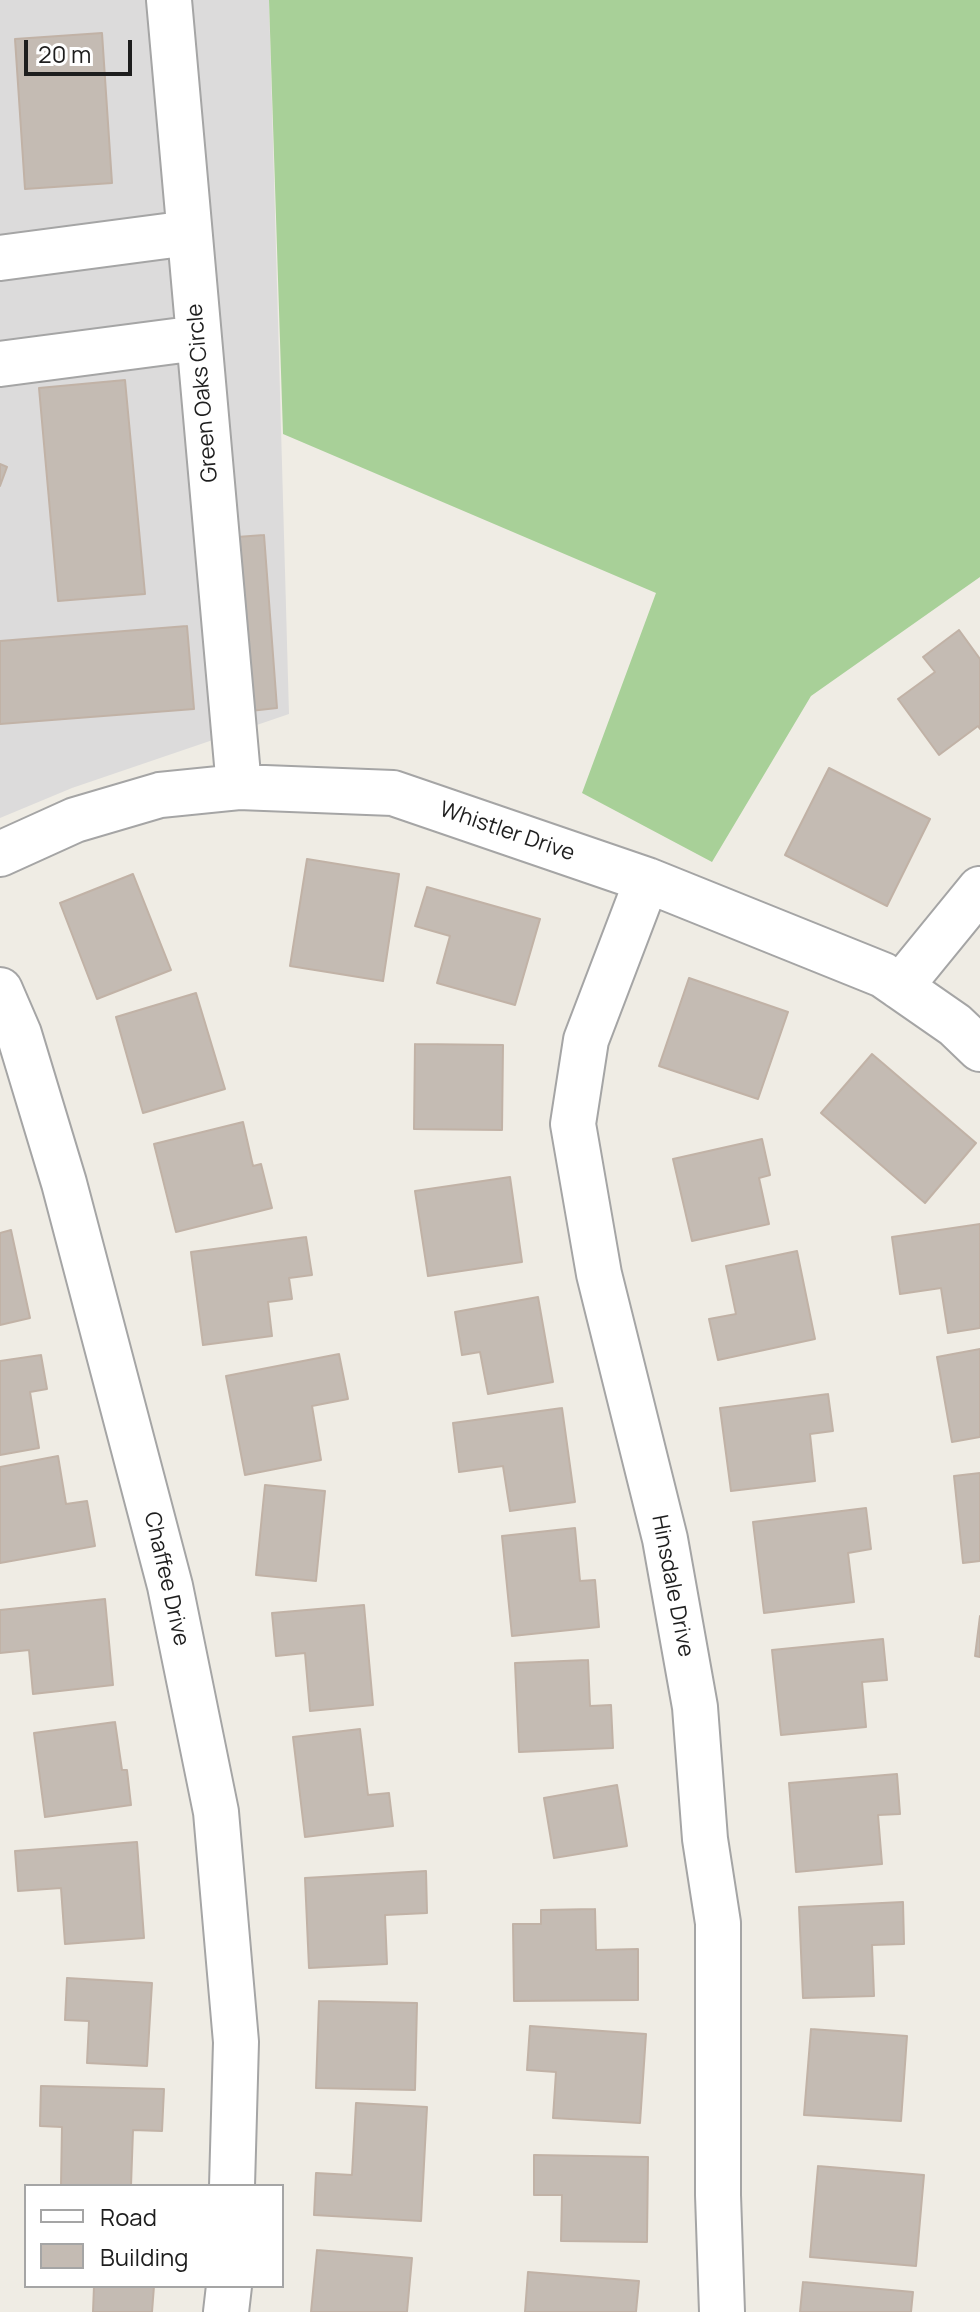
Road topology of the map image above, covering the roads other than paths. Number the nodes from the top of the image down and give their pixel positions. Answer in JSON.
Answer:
{"nodes":[{"id":1,"x":169,"y":0,"type":"edge"},
{"id":2,"x":189,"y":233,"type":"junction"},
{"id":3,"x":0,"y":258,"type":"edge"},
{"id":4,"x":198,"y":338,"type":"junction"},
{"id":5,"x":0,"y":364,"type":"edge"},
{"id":6,"x":239,"y":787,"type":"junction"},
{"id":7,"x":0,"y":854,"type":"edge"},
{"id":8,"x":647,"y":880,"type":"junction"},
{"id":9,"x":980,"y":889,"type":"edge"},
{"id":10,"x":900,"y":987,"type":"junction"},
{"id":11,"x":0,"y":990,"type":"edge"},
{"id":12,"x":980,"y":1049,"type":"edge"},
{"id":13,"x":232,"y":2184,"type":"edge"},
{"id":14,"x":229,"y":2288,"type":"edge"},
{"id":15,"x":226,"y":2312,"type":"edge"},
{"id":16,"x":722,"y":2312,"type":"edge"}],
"edges":[{"from":1,"to":2,"type":"street","name":"Green Oaks Circle"},
{"from":2,"to":3,"type":"street"},
{"from":2,"to":4,"type":"street","name":"Green Oaks Circle"},
{"from":4,"to":5,"type":"street"},
{"from":4,"to":6,"type":"street","name":"Green Oaks Circle"},
{"from":6,"to":7,"type":"street","name":"Whistler Drive"},
{"from":6,"to":8,"type":"street","name":"Whistler Drive"},
{"from":8,"to":10,"type":"street","name":"Whistler Drive"},
{"from":8,"to":16,"type":"street","name":"Hinsdale Drive"},
{"from":9,"to":10,"type":"street"},
{"from":10,"to":12,"type":"street","name":"Whistler Drive"},
{"from":11,"to":13,"type":"street","name":"Chaffee Drive"},
{"from":14,"to":15,"type":"street"}]}
